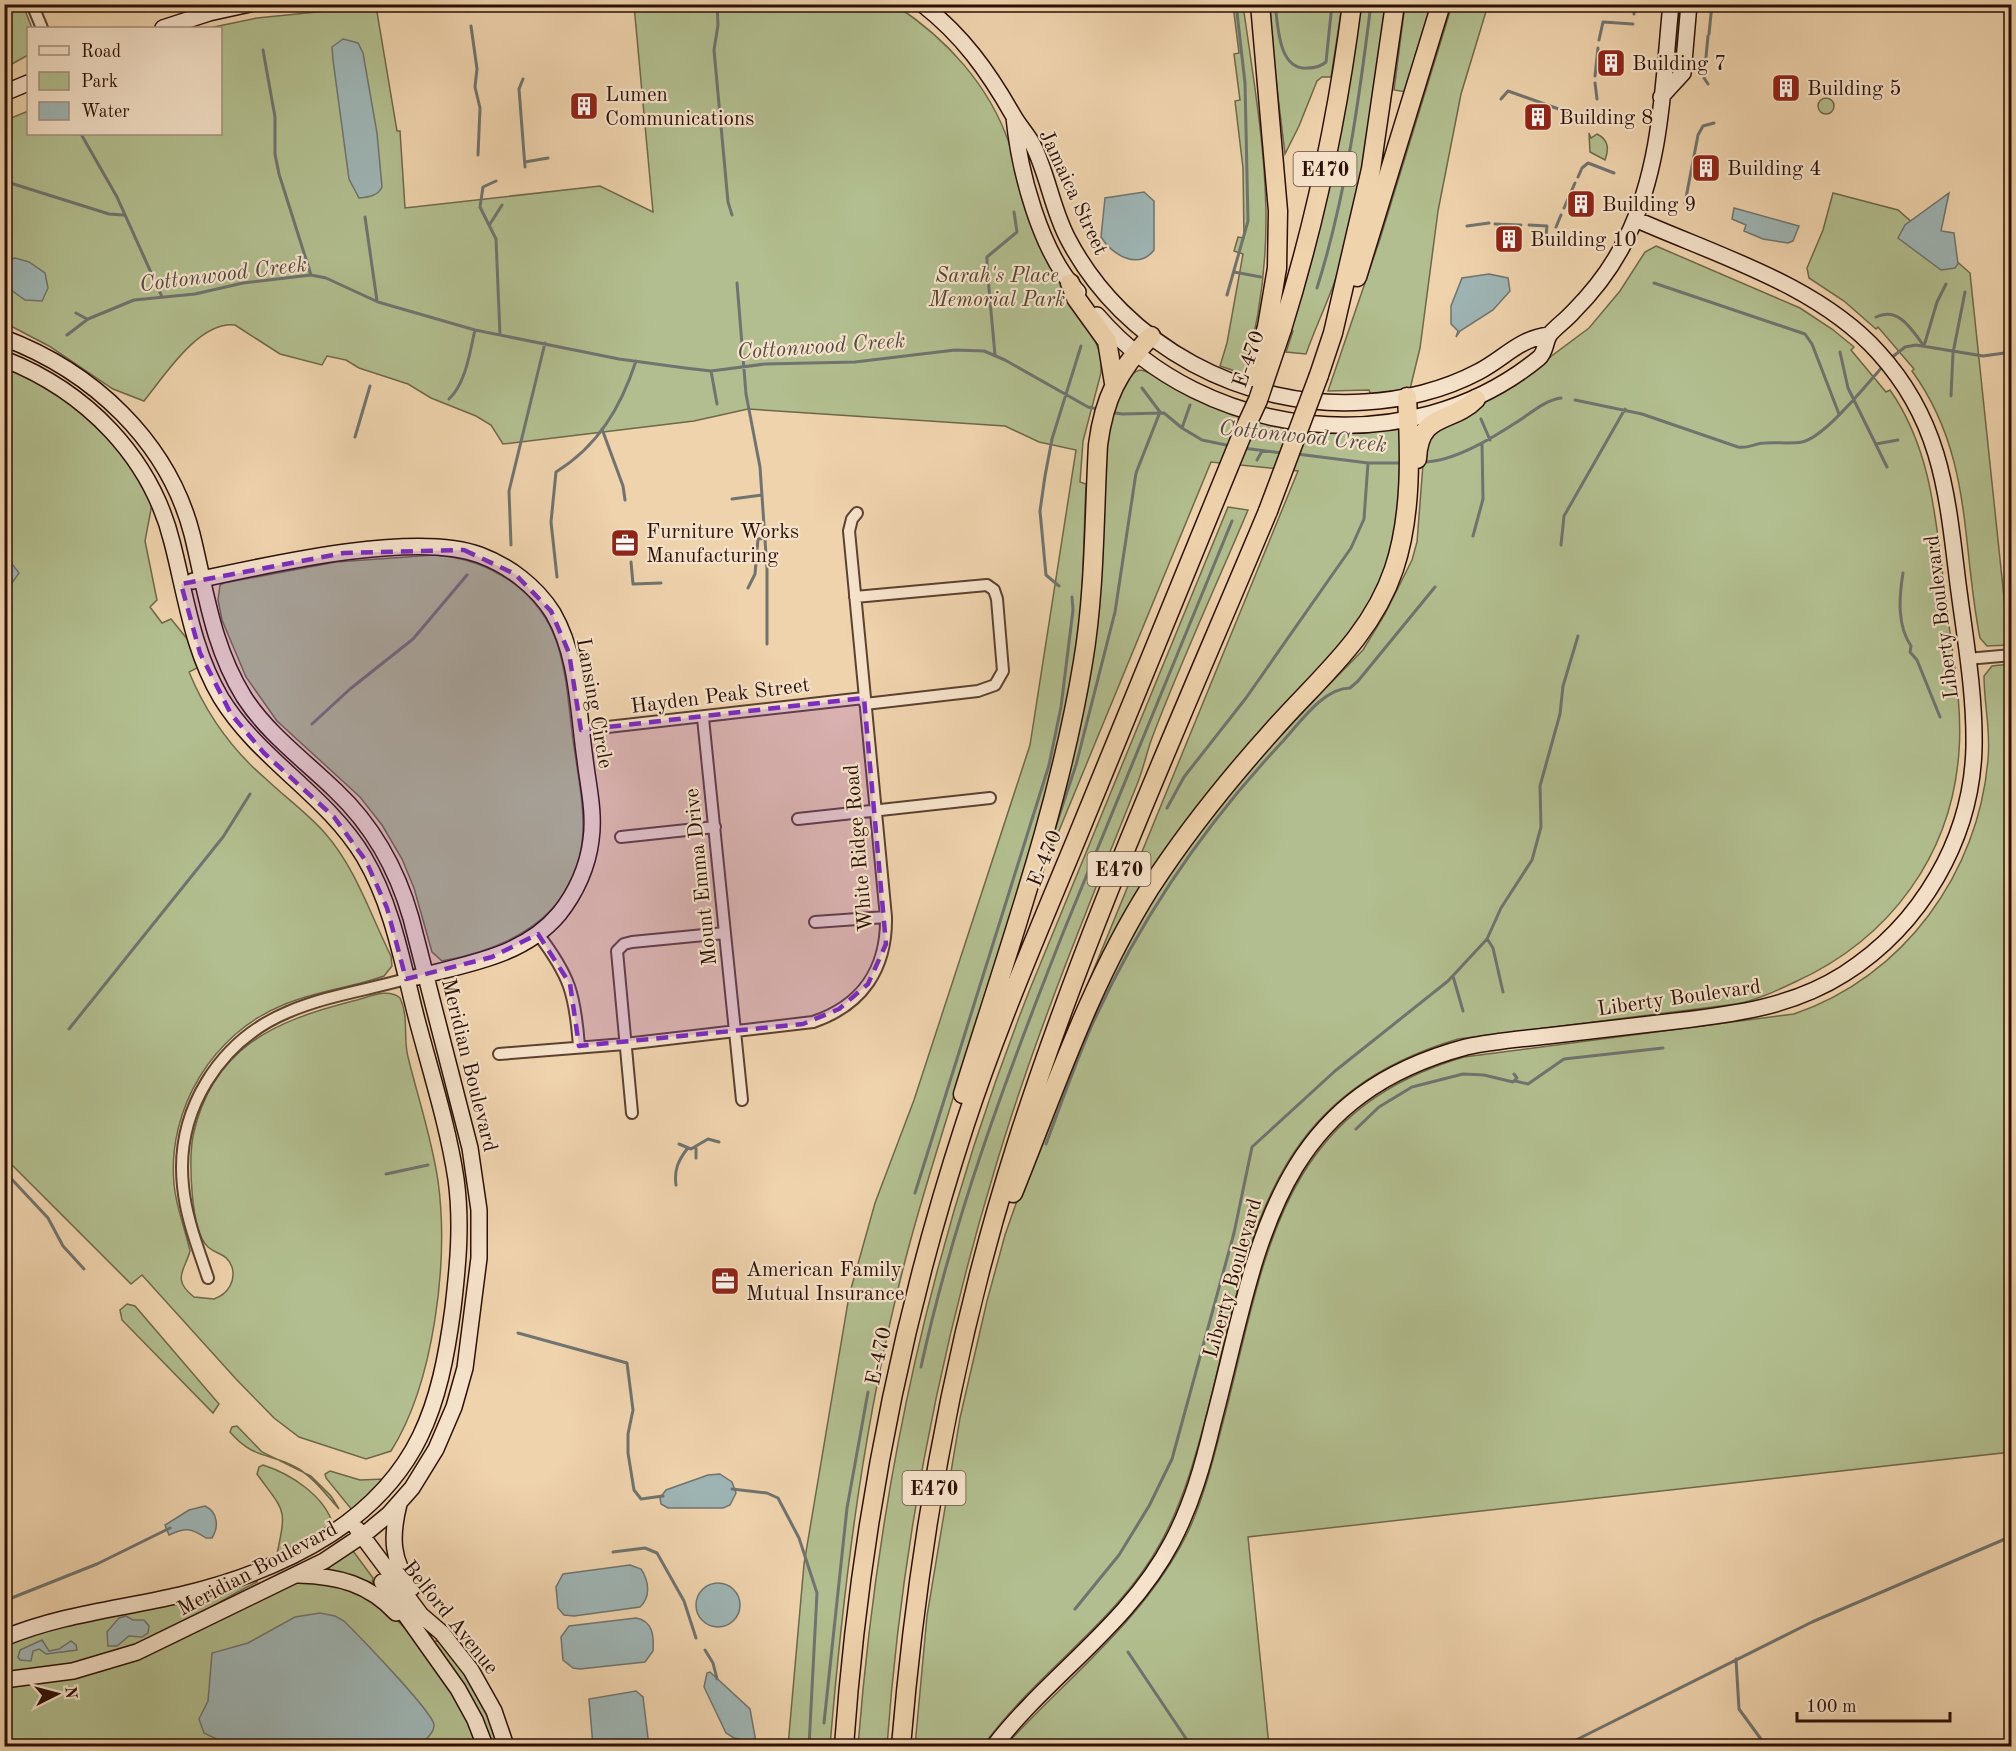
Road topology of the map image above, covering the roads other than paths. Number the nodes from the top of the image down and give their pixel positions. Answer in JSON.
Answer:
{"nodes":[{"id":1,"x":32,"y":4,"type":"edge"},
{"id":2,"x":250,"y":4,"type":"edge"},
{"id":3,"x":922,"y":4,"type":"edge"},
{"id":4,"x":1250,"y":4,"type":"edge"},
{"id":5,"x":1260,"y":4,"type":"edge"},
{"id":6,"x":1352,"y":4,"type":"edge"},
{"id":7,"x":1395,"y":4,"type":"edge"},
{"id":8,"x":1441,"y":4,"type":"edge"},
{"id":9,"x":1671,"y":4,"type":"edge"},
{"id":10,"x":1689,"y":4,"type":"edge"},
{"id":11,"x":42,"y":27,"type":"edge"},
{"id":12,"x":167,"y":27,"type":"edge"},
{"id":13,"x":1263,"y":54,"type":"junction"},
{"id":14,"x":27,"y":83,"type":"edge"},
{"id":15,"x":4,"y":93,"type":"edge"},
{"id":16,"x":1661,"y":97,"type":"junction"},
{"id":17,"x":1014,"y":117,"type":"junction"},
{"id":18,"x":1635,"y":219,"type":"junction"},
{"id":19,"x":1070,"y":283,"type":"junction"},
{"id":20,"x":1275,"y":328,"type":"junction"},
{"id":21,"x":1333,"y":333,"type":"junction"},
{"id":22,"x":1549,"y":335,"type":"junction"},
{"id":23,"x":1151,"y":336,"type":"junction"},
{"id":24,"x":4,"y":338,"type":"edge"},
{"id":25,"x":1136,"y":353,"type":"junction"},
{"id":26,"x":4,"y":359,"type":"edge"},
{"id":27,"x":1114,"y":383,"type":"junction"},
{"id":28,"x":1407,"y":397,"type":"junction"},
{"id":29,"x":1476,"y":399,"type":"junction"},
{"id":30,"x":1408,"y":419,"type":"junction"},
{"id":31,"x":1413,"y":441,"type":"junction"},
{"id":32,"x":857,"y":513,"type":"dead end"},
{"id":33,"x":201,"y":580,"type":"junction"},
{"id":34,"x":181,"y":584,"type":"junction"},
{"id":35,"x":855,"y":597,"type":"junction"},
{"id":36,"x":2012,"y":655,"type":"edge"},
{"id":37,"x":1967,"y":659,"type":"junction"},
{"id":38,"x":865,"y":701,"type":"junction"},
{"id":39,"x":703,"y":718,"type":"junction"},
{"id":40,"x":581,"y":730,"type":"junction"},
{"id":41,"x":990,"y":798,"type":"dead end"},
{"id":42,"x":875,"y":809,"type":"junction"},
{"id":43,"x":798,"y":819,"type":"dead end"},
{"id":44,"x":715,"y":827,"type":"junction"},
{"id":45,"x":621,"y":837,"type":"dead end"},
{"id":46,"x":886,"y":916,"type":"junction"},
{"id":47,"x":815,"y":922,"type":"dead end"},
{"id":48,"x":725,"y":933,"type":"junction"},
{"id":49,"x":538,"y":934,"type":"junction"},
{"id":50,"x":425,"y":975,"type":"junction"},
{"id":51,"x":406,"y":980,"type":"junction"},
{"id":52,"x":735,"y":1031,"type":"junction"},
{"id":53,"x":625,"y":1044,"type":"junction"},
{"id":54,"x":579,"y":1046,"type":"junction"},
{"id":55,"x":499,"y":1054,"type":"dead end"},
{"id":56,"x":742,"y":1100,"type":"dead end"},
{"id":57,"x":632,"y":1113,"type":"dead end"},
{"id":58,"x":990,"y":1234,"type":"junction"},
{"id":59,"x":924,"y":1259,"type":"junction"},
{"id":60,"x":208,"y":1278,"type":"dead end"},
{"id":61,"x":399,"y":1502,"type":"junction"},
{"id":62,"x":347,"y":1522,"type":"junction"},
{"id":63,"x":358,"y":1539,"type":"junction"},
{"id":64,"x":295,"y":1575,"type":"junction"},
{"id":65,"x":410,"y":1624,"type":"junction"},
{"id":66,"x":442,"y":1633,"type":"junction"},
{"id":67,"x":4,"y":1638,"type":"edge"},
{"id":68,"x":4,"y":1680,"type":"edge"},
{"id":69,"x":485,"y":1746,"type":"edge"},
{"id":70,"x":506,"y":1746,"type":"edge"},
{"id":71,"x":844,"y":1746,"type":"edge"},
{"id":72,"x":901,"y":1746,"type":"edge"},
{"id":73,"x":994,"y":1746,"type":"edge"}],
"edges":[{"from":1,"to":11,"type":"street"},
{"from":2,"to":12,"type":"main road"},
{"from":3,"to":17,"type":"main road","name":"Jamaica Street"},
{"from":4,"to":13,"type":"highway"},
{"from":5,"to":13,"type":"highway"},
{"from":6,"to":20,"type":"highway","name":"E-470","number":"E470"},
{"from":7,"to":21,"type":"highway","number":"E470"},
{"from":8,"to":21,"type":"highway"},
{"from":9,"to":16,"type":"main road","name":"Jamaica Street"},
{"from":10,"to":16,"type":"main road"},
{"from":13,"to":20,"type":"highway"},
{"from":14,"to":15,"type":"main road"},
{"from":16,"to":18,"type":"main road","name":"Jamaica Street"},
{"from":17,"to":19,"type":"main road","name":"Jamaica Street"},
{"from":17,"to":23,"type":"main road","name":"Jamaica Street"},
{"from":18,"to":22,"type":"main road","name":"Jamaica Street"},
{"from":18,"to":37,"type":"main road","name":"Liberty Boulevard"},
{"from":19,"to":25,"type":"main road","name":"Jamaica Street"},
{"from":19,"to":27,"type":"highway"},
{"from":20,"to":59,"type":"highway","name":"E-470","number":"E470","bridge":true},
{"from":21,"to":58,"type":"highway","number":"E470","bridge":true},
{"from":22,"to":28,"type":"main road","name":"Jamaica Street"},
{"from":22,"to":29,"type":"main road","name":"Jamaica Street"},
{"from":23,"to":25,"type":"highway"},
{"from":23,"to":28,"type":"main road","name":"Jamaica Street"},
{"from":24,"to":33,"type":"main road","name":"Meridian Boulevard"},
{"from":25,"to":27,"type":"highway"},
{"from":25,"to":30,"type":"main road","name":"Jamaica Street"},
{"from":26,"to":34,"type":"main road"},
{"from":27,"to":59,"type":"highway"},
{"from":28,"to":30,"type":"highway"},
{"from":29,"to":30,"type":"main road","name":"Jamaica Street"},
{"from":29,"to":31,"type":"highway"},
{"from":30,"to":31,"type":"highway"},
{"from":31,"to":58,"type":"highway"},
{"from":32,"to":35,"type":"street","name":"White Ridge Road"},
{"from":33,"to":34,"type":"main road","name":"Lansing Circle"},
{"from":33,"to":40,"type":"main road","name":"Lansing Circle"},
{"from":33,"to":50,"type":"main road","name":"Meridian Boulevard"},
{"from":34,"to":51,"type":"main road","name":"Meridian Boulevard"},
{"from":35,"to":38,"type":"street","name":"White Ridge Road"},
{"from":35,"to":38,"type":"street","name":"Hayden Peak Street"},
{"from":36,"to":37,"type":"street"},
{"from":37,"to":73,"type":"main road","name":"Liberty Boulevard"},
{"from":38,"to":39,"type":"street","name":"Hayden Peak Street"},
{"from":38,"to":42,"type":"street","name":"White Ridge Road"},
{"from":39,"to":40,"type":"street","name":"Hayden Peak Street"},
{"from":39,"to":44,"type":"street","name":"Mount Emma Drive"},
{"from":40,"to":49,"type":"main road","name":"Lansing Circle"},
{"from":41,"to":42,"type":"street"},
{"from":42,"to":43,"type":"street"},
{"from":42,"to":46,"type":"street","name":"White Ridge Road"},
{"from":44,"to":45,"type":"street"},
{"from":44,"to":48,"type":"street","name":"Mount Emma Drive"},
{"from":46,"to":47,"type":"street"},
{"from":46,"to":52,"type":"street","name":"White Ridge Road"},
{"from":48,"to":52,"type":"street","name":"Mount Emma Drive"},
{"from":48,"to":53,"type":"street"},
{"from":49,"to":50,"type":"main road","name":"Lansing Circle"},
{"from":49,"to":54,"type":"street"},
{"from":50,"to":51,"type":"main road","name":"Lansing Circle"},
{"from":50,"to":61,"type":"main road","name":"Meridian Boulevard"},
{"from":51,"to":60,"type":"street"},
{"from":51,"to":62,"type":"main road","name":"Meridian Boulevard"},
{"from":52,"to":53,"type":"street","name":"White Ridge Road"},
{"from":52,"to":56,"type":"street","name":"Mount Emma Drive"},
{"from":53,"to":54,"type":"street","name":"White Ridge Road"},
{"from":53,"to":57,"type":"street"},
{"from":54,"to":55,"type":"street","name":"White Ridge Road"},
{"from":58,"to":72,"type":"highway","number":"E470"},
{"from":59,"to":71,"type":"highway","name":"E-470","number":"E470"},
{"from":61,"to":63,"type":"main road","name":"Meridian Boulevard"},
{"from":61,"to":66,"type":"main road"},
{"from":62,"to":63,"type":"main road","name":"Belford Avenue"},
{"from":62,"to":67,"type":"main road","name":"Meridian Boulevard"},
{"from":63,"to":64,"type":"main road","name":"Meridian Boulevard"},
{"from":63,"to":65,"type":"main road","name":"Belford Avenue"},
{"from":63,"to":66,"type":"main road","name":"Belford Avenue"},
{"from":64,"to":65,"type":"main road"},
{"from":64,"to":68,"type":"main road","name":"Meridian Boulevard"},
{"from":65,"to":69,"type":"main road","name":"Belford Avenue"},
{"from":66,"to":70,"type":"main road","name":"Belford Avenue"}]}
